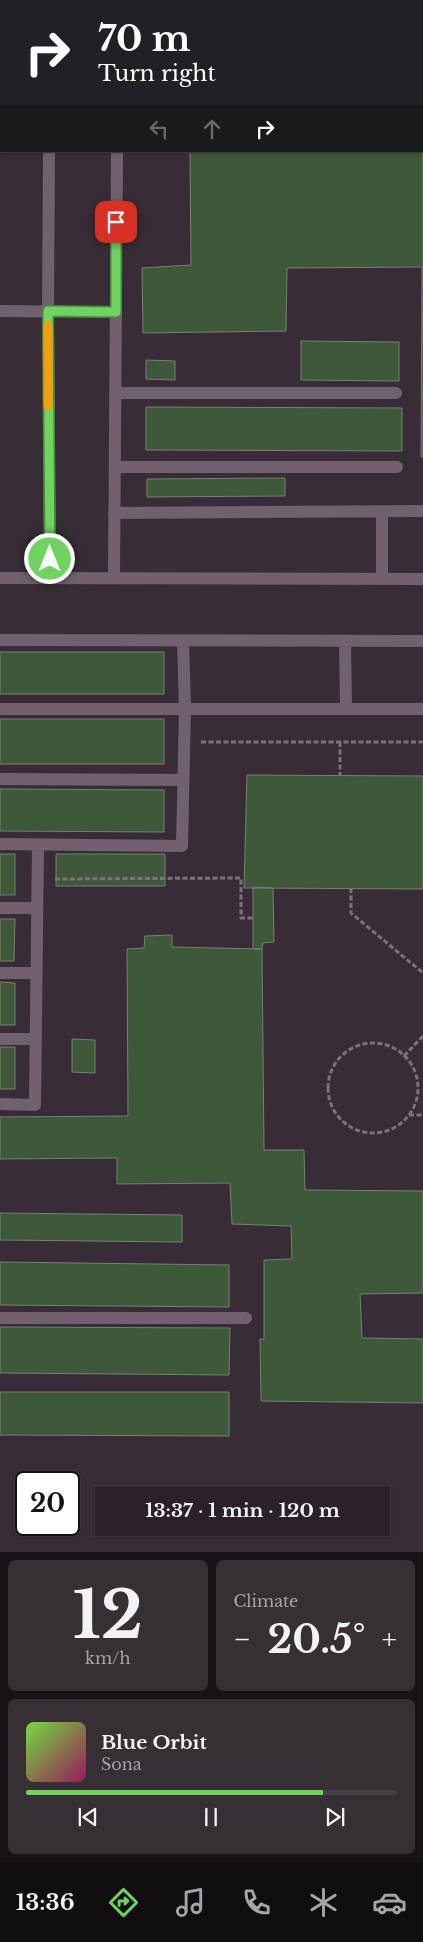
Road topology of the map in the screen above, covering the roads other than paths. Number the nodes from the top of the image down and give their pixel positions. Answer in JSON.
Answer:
{"nodes":[{"id":1,"x":49,"y":152,"type":"edge"},
{"id":2,"x":117,"y":152,"type":"edge"},
{"id":3,"x":0,"y":311,"type":"edge"},
{"id":4,"x":48,"y":311,"type":"junction"},
{"id":5,"x":116,"y":312,"type":"junction"},
{"id":6,"x":115,"y":393,"type":"junction"},
{"id":7,"x":396,"y":393,"type":"dead end"},
{"id":8,"x":115,"y":467,"type":"junction"},
{"id":9,"x":397,"y":467,"type":"dead end"},
{"id":10,"x":382,"y":511,"type":"junction"},
{"id":11,"x":423,"y":511,"type":"edge"},
{"id":12,"x":114,"y":513,"type":"junction"},
{"id":13,"x":0,"y":578,"type":"edge"},
{"id":14,"x":50,"y":578,"type":"junction"},
{"id":15,"x":114,"y":578,"type":"junction"},
{"id":16,"x":382,"y":578,"type":"junction"},
{"id":17,"x":423,"y":578,"type":"edge"},
{"id":18,"x":0,"y":640,"type":"edge"},
{"id":19,"x":184,"y":641,"type":"junction"},
{"id":20,"x":345,"y":641,"type":"junction"},
{"id":21,"x":423,"y":641,"type":"edge"},
{"id":22,"x":0,"y":709,"type":"edge"},
{"id":23,"x":185,"y":709,"type":"junction"},
{"id":24,"x":346,"y":709,"type":"junction"},
{"id":25,"x":423,"y":710,"type":"edge"},
{"id":26,"x":0,"y":778,"type":"edge"},
{"id":27,"x":183,"y":780,"type":"junction"},
{"id":28,"x":0,"y":844,"type":"edge"},
{"id":29,"x":38,"y":845,"type":"junction"},
{"id":30,"x":0,"y":908,"type":"edge"},
{"id":31,"x":37,"y":908,"type":"junction"},
{"id":32,"x":0,"y":973,"type":"edge"},
{"id":33,"x":36,"y":973,"type":"junction"},
{"id":34,"x":0,"y":1039,"type":"edge"},
{"id":35,"x":36,"y":1039,"type":"junction"},
{"id":36,"x":0,"y":1104,"type":"edge"},
{"id":37,"x":0,"y":1318,"type":"edge"},
{"id":38,"x":246,"y":1318,"type":"dead end"}],
"edges":[{"from":1,"to":4,"type":"lane"},
{"from":2,"to":5,"type":"lane"},
{"from":3,"to":4,"type":"lane"},
{"from":4,"to":5,"type":"lane"},
{"from":4,"to":14,"type":"lane"},
{"from":5,"to":6,"type":"lane"},
{"from":6,"to":7,"type":"lane"},
{"from":6,"to":8,"type":"lane"},
{"from":8,"to":9,"type":"lane"},
{"from":8,"to":12,"type":"lane"},
{"from":10,"to":11,"type":"lane"},
{"from":10,"to":12,"type":"lane"},
{"from":10,"to":16,"type":"lane"},
{"from":12,"to":15,"type":"lane"},
{"from":13,"to":14,"type":"lane"},
{"from":14,"to":15,"type":"lane"},
{"from":15,"to":16,"type":"lane"},
{"from":16,"to":17,"type":"lane"},
{"from":18,"to":19,"type":"lane"},
{"from":19,"to":20,"type":"lane"},
{"from":19,"to":23,"type":"lane"},
{"from":20,"to":21,"type":"lane"},
{"from":20,"to":24,"type":"lane"},
{"from":22,"to":23,"type":"lane"},
{"from":23,"to":24,"type":"lane"},
{"from":23,"to":27,"type":"lane"},
{"from":24,"to":25,"type":"lane"},
{"from":26,"to":27,"type":"lane"},
{"from":27,"to":29,"type":"lane"},
{"from":28,"to":29,"type":"lane"},
{"from":29,"to":31,"type":"lane"},
{"from":30,"to":31,"type":"lane"},
{"from":31,"to":33,"type":"lane"},
{"from":32,"to":33,"type":"lane"},
{"from":33,"to":35,"type":"lane"},
{"from":34,"to":35,"type":"lane"},
{"from":35,"to":36,"type":"lane"},
{"from":37,"to":38,"type":"lane"}]}
